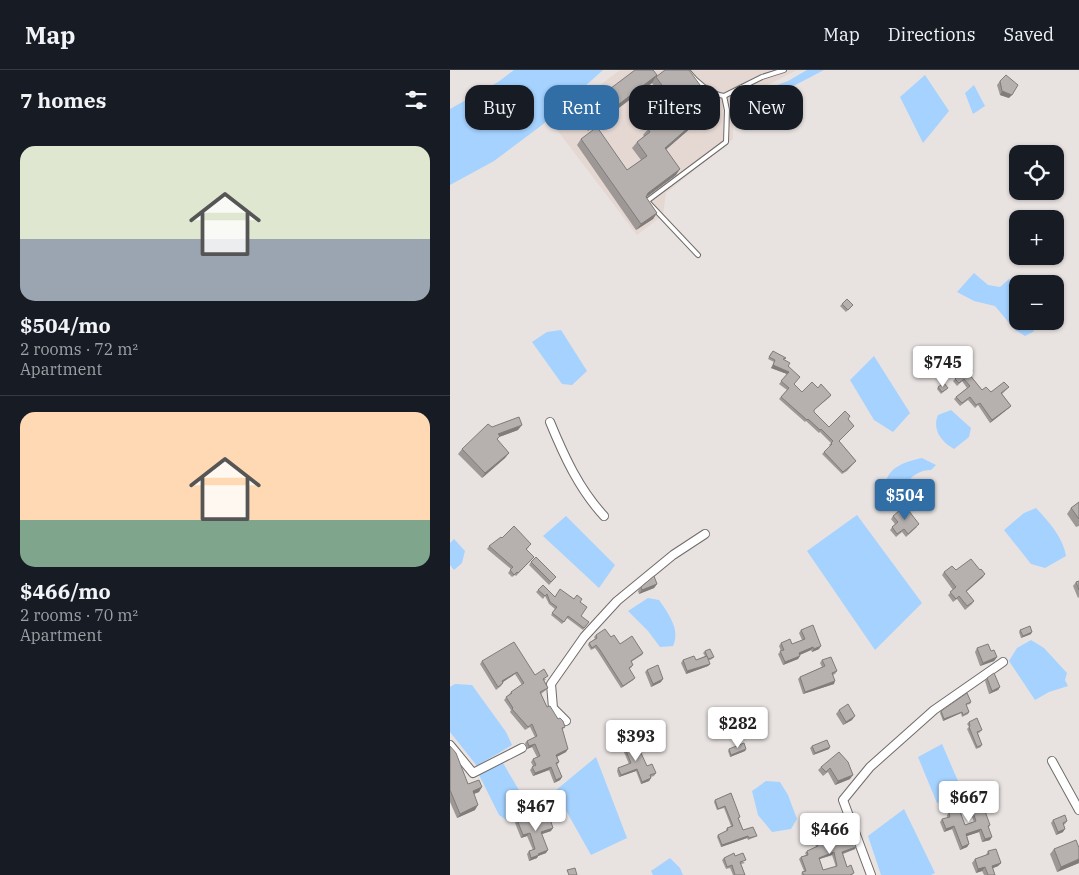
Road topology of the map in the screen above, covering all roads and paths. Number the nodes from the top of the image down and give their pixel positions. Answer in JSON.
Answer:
{"nodes":[{"id":1,"x":687,"y":70,"type":"edge"},
{"id":2,"x":784,"y":70,"type":"edge"},
{"id":3,"x":724,"y":96,"type":"junction"},
{"id":4,"x":698,"y":255,"type":"dead end"},
{"id":5,"x":550,"y":422,"type":"dead end"},
{"id":6,"x":604,"y":516,"type":"dead end"},
{"id":7,"x":705,"y":534,"type":"dead end"},
{"id":8,"x":1003,"y":662,"type":"dead end"},
{"id":9,"x":566,"y":721,"type":"dead end"},
{"id":10,"x":450,"y":745,"type":"edge"},
{"id":11,"x":522,"y":748,"type":"dead end"},
{"id":12,"x":1052,"y":761,"type":"dead end"},
{"id":13,"x":1079,"y":810,"type":"edge"},
{"id":14,"x":871,"y":875,"type":"edge"}],
"edges":[{"from":1,"to":3,"type":"lane"},
{"from":2,"to":3,"type":"lane"},
{"from":3,"to":4,"type":"lane"},
{"from":5,"to":6,"type":"street"},
{"from":7,"to":9,"type":"street"},
{"from":8,"to":14,"type":"street"},
{"from":10,"to":11,"type":"street"},
{"from":12,"to":13,"type":"street"}]}
